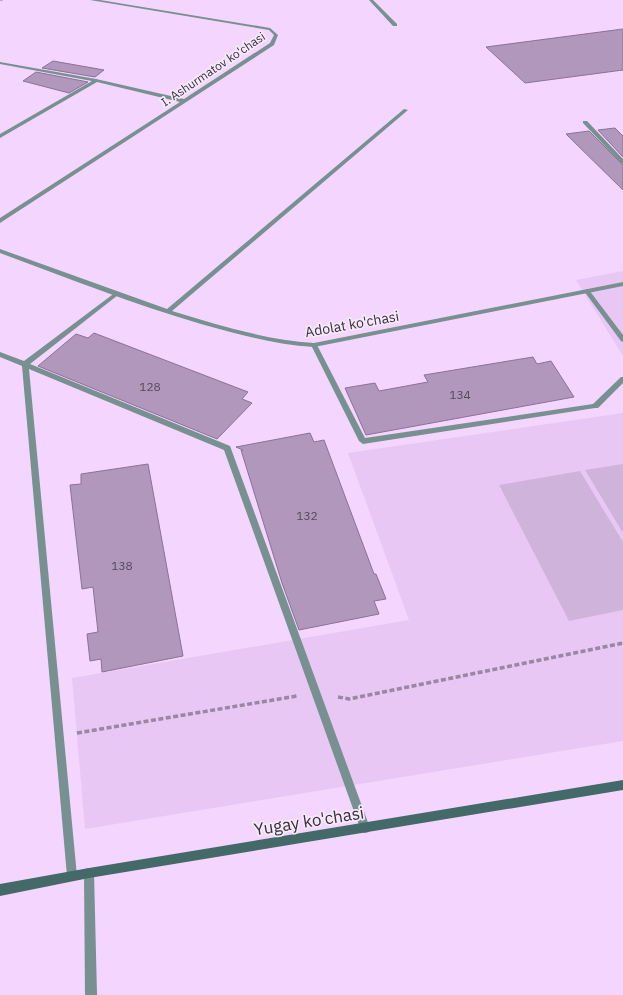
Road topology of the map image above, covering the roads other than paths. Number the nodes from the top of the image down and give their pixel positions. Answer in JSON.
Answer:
{"nodes":[{"id":1,"x":92,"y":0,"type":"edge"},
{"id":2,"x":371,"y":0,"type":"edge"},
{"id":3,"x":395,"y":24,"type":"dead end"},
{"id":4,"x":0,"y":63,"type":"edge"},
{"id":5,"x":96,"y":80,"type":"junction"},
{"id":6,"x":184,"y":101,"type":"junction"},
{"id":7,"x":406,"y":110,"type":"dead end"},
{"id":8,"x":585,"y":122,"type":"dead end"},
{"id":9,"x":0,"y":136,"type":"edge"},
{"id":10,"x":623,"y":162,"type":"edge"},
{"id":11,"x":0,"y":221,"type":"edge"},
{"id":12,"x":0,"y":251,"type":"edge"},
{"id":13,"x":623,"y":284,"type":"edge"},
{"id":14,"x":587,"y":291,"type":"junction"},
{"id":15,"x":116,"y":294,"type":"junction"},
{"id":16,"x":167,"y":312,"type":"junction"},
{"id":17,"x":623,"y":340,"type":"edge"},
{"id":18,"x":314,"y":345,"type":"junction"},
{"id":19,"x":0,"y":354,"type":"edge"},
{"id":20,"x":25,"y":364,"type":"junction"},
{"id":21,"x":623,"y":379,"type":"edge"},
{"id":22,"x":623,"y":785,"type":"edge"},
{"id":23,"x":365,"y":828,"type":"junction"},
{"id":24,"x":89,"y":873,"type":"junction"},
{"id":25,"x":72,"y":876,"type":"junction"},
{"id":26,"x":0,"y":890,"type":"edge"},
{"id":27,"x":91,"y":995,"type":"edge"}],
"edges":[{"from":1,"to":6,"type":"street","name":"I. Ashurmatov ko'chasi"},
{"from":2,"to":3,"type":"street"},
{"from":4,"to":5,"type":"street"},
{"from":5,"to":6,"type":"street"},
{"from":5,"to":9,"type":"street"},
{"from":6,"to":11,"type":"street","name":"I. Ashurmatov ko'chasi"},
{"from":7,"to":16,"type":"street"},
{"from":8,"to":10,"type":"street"},
{"from":12,"to":15,"type":"street","name":"Adolat ko'chasi"},
{"from":13,"to":14,"type":"street","name":"Adolat ko'chasi"},
{"from":14,"to":17,"type":"street"},
{"from":14,"to":18,"type":"street","name":"Adolat ko'chasi"},
{"from":15,"to":16,"type":"street","name":"Adolat ko'chasi"},
{"from":15,"to":20,"type":"street"},
{"from":16,"to":18,"type":"street","name":"Adolat ko'chasi"},
{"from":18,"to":21,"type":"street"},
{"from":19,"to":20,"type":"street"},
{"from":20,"to":23,"type":"street"},
{"from":20,"to":25,"type":"street"},
{"from":22,"to":23,"type":"main road","name":"Yugay ko'chasi"},
{"from":23,"to":24,"type":"main road","name":"Yugay ko'chasi"},
{"from":24,"to":25,"type":"main road","name":"Yugay ko'chasi"},
{"from":24,"to":27,"type":"street"},
{"from":25,"to":26,"type":"main road","name":"Yugay ko'chasi"}]}
